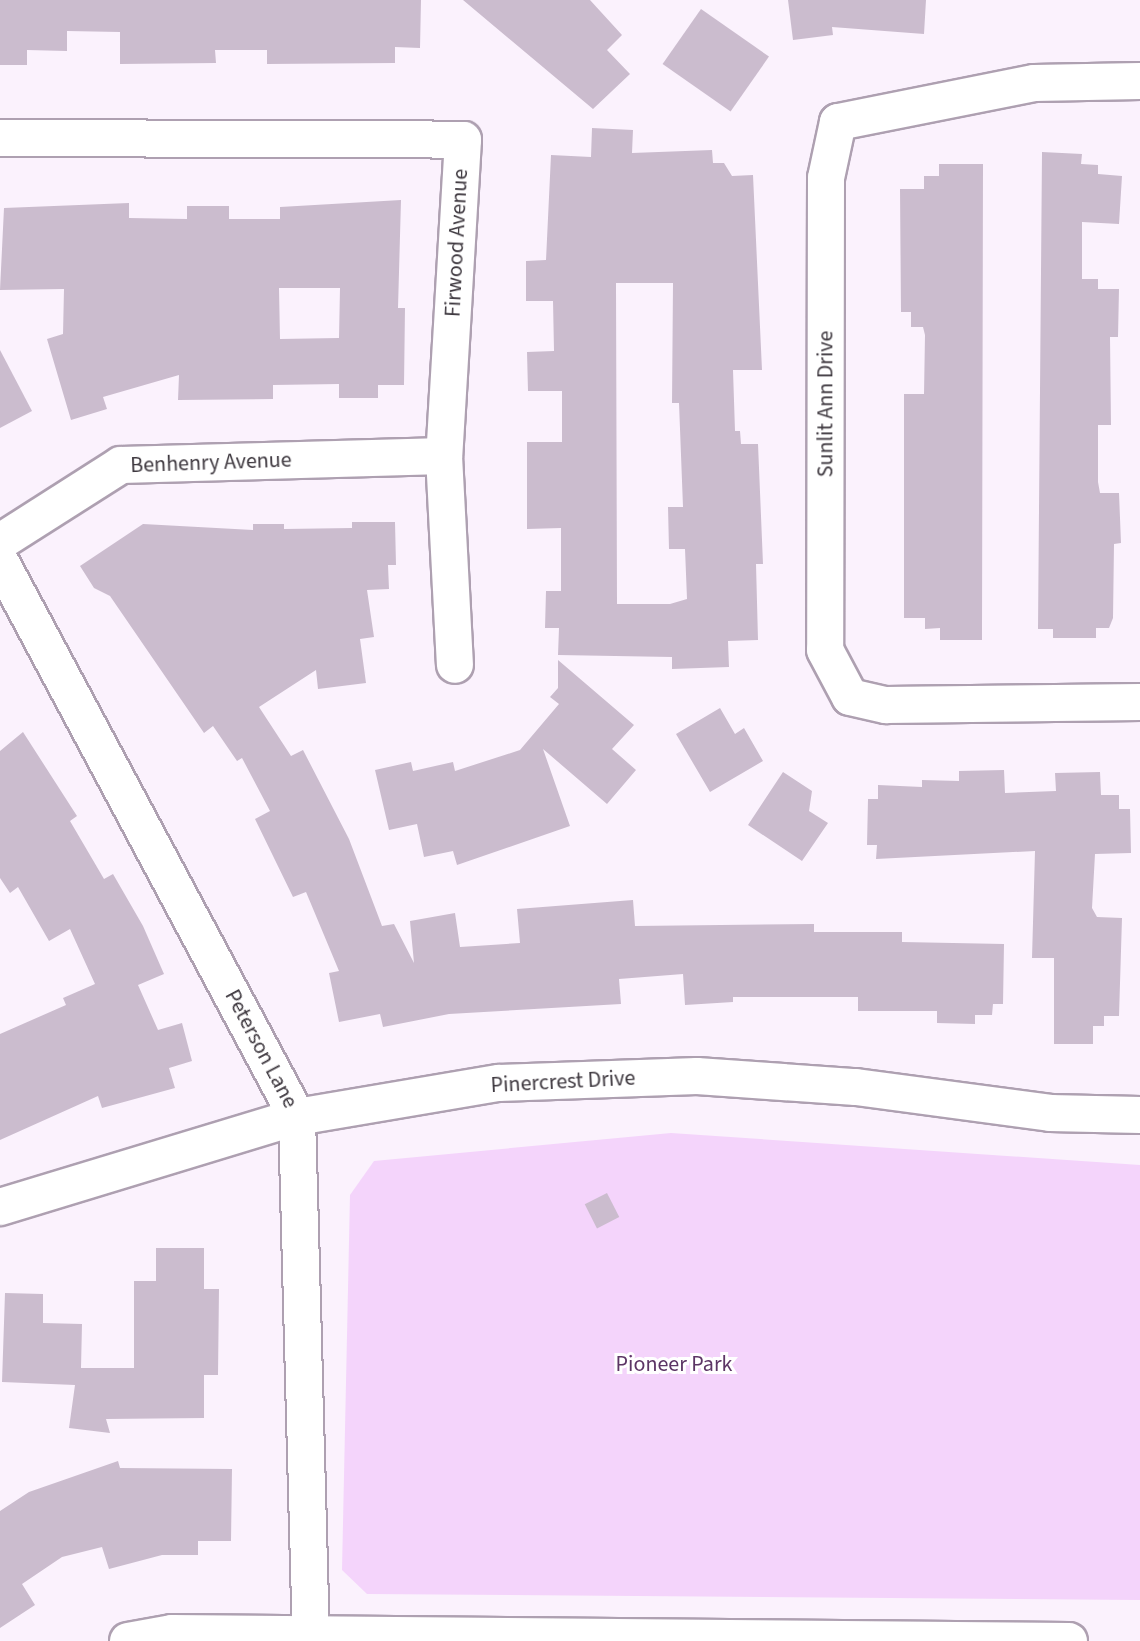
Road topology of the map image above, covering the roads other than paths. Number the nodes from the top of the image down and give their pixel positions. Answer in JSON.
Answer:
{"nodes":[{"id":1,"x":1140,"y":81,"type":"edge"},
{"id":2,"x":0,"y":138,"type":"edge"},
{"id":3,"x":444,"y":456,"type":"junction"},
{"id":4,"x":0,"y":542,"type":"edge"},
{"id":5,"x":0,"y":561,"type":"edge"},
{"id":6,"x":455,"y":665,"type":"dead end"},
{"id":7,"x":1140,"y":702,"type":"edge"},
{"id":8,"x":1140,"y":1115,"type":"edge"},
{"id":9,"x":297,"y":1117,"type":"junction"},
{"id":10,"x":0,"y":1207,"type":"edge"},
{"id":11,"x":312,"y":1637,"type":"edge"},
{"id":12,"x":128,"y":1641,"type":"edge"},
{"id":13,"x":1069,"y":1641,"type":"edge"}],
"edges":[{"from":1,"to":7,"type":"street","name":"Sunlit Ann Drive"},
{"from":2,"to":3,"type":"street","name":"Firwood Avenue"},
{"from":3,"to":4,"type":"street","name":"Benhenry Avenue"},
{"from":3,"to":6,"type":"street","name":"Firwood Avenue"},
{"from":5,"to":9,"type":"street","name":"Peterson Lane"},
{"from":8,"to":9,"type":"street","name":"Pinercrest Drive"},
{"from":9,"to":10,"type":"street","name":"Pinercrest Drive"},
{"from":9,"to":11,"type":"street","name":"Peterson Lane"},
{"from":11,"to":12,"type":"street"},
{"from":11,"to":13,"type":"street"}]}
